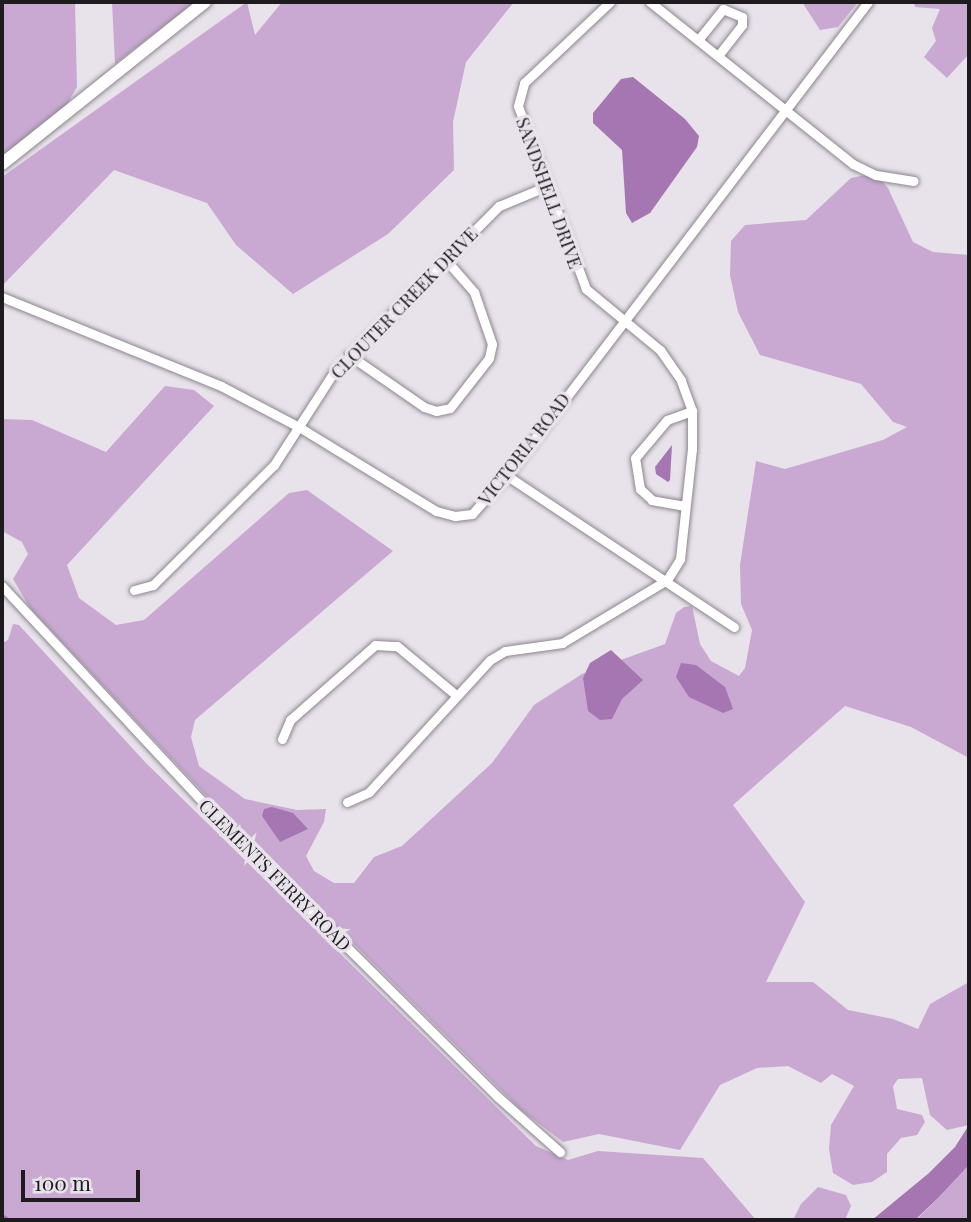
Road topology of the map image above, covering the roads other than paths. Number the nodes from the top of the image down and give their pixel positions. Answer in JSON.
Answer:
{"nodes":[{"id":1,"x":205,"y":2,"type":"edge"},
{"id":2,"x":610,"y":2,"type":"edge"},
{"id":3,"x":650,"y":2,"type":"edge"},
{"id":4,"x":868,"y":2,"type":"edge"},
{"id":5,"x":698,"y":40,"type":"junction"},
{"id":6,"x":718,"y":56,"type":"junction"},
{"id":7,"x":782,"y":109,"type":"junction"},
{"id":8,"x":2,"y":164,"type":"edge"},
{"id":9,"x":914,"y":181,"type":"dead end"},
{"id":10,"x":547,"y":186,"type":"junction"},
{"id":11,"x":445,"y":259,"type":"junction"},
{"id":12,"x":2,"y":297,"type":"edge"},
{"id":13,"x":623,"y":319,"type":"junction"},
{"id":14,"x":349,"y":355,"type":"junction"},
{"id":15,"x":692,"y":411,"type":"junction"},
{"id":16,"x":299,"y":427,"type":"junction"},
{"id":17,"x":506,"y":475,"type":"junction"},
{"id":18,"x":685,"y":506,"type":"junction"},
{"id":19,"x":667,"y":580,"type":"junction"},
{"id":20,"x":2,"y":586,"type":"edge"},
{"id":21,"x":134,"y":590,"type":"dead end"},
{"id":22,"x":734,"y":627,"type":"dead end"},
{"id":23,"x":456,"y":695,"type":"junction"},
{"id":24,"x":282,"y":739,"type":"dead end"},
{"id":25,"x":347,"y":802,"type":"dead end"},
{"id":26,"x":560,"y":1152,"type":"dead end"}],
"edges":[{"from":1,"to":8,"type":"main road"},
{"from":2,"to":10,"type":"street","name":"SANDSHELL DRIVE"},
{"from":3,"to":5,"type":"street"},
{"from":4,"to":7,"type":"street","name":"VICTORIA ROAD"},
{"from":5,"to":6,"type":"street"},
{"from":5,"to":6,"type":"street"},
{"from":6,"to":7,"type":"street"},
{"from":7,"to":9,"type":"street"},
{"from":7,"to":13,"type":"street","name":"VICTORIA ROAD"},
{"from":10,"to":11,"type":"street","name":"CLOUTER CREEK DRIVE"},
{"from":10,"to":13,"type":"street","name":"SANDSHELL DRIVE"},
{"from":11,"to":14,"type":"street","name":"CLOUTER CREEK DRIVE"},
{"from":11,"to":14,"type":"street"},
{"from":12,"to":16,"type":"street","name":"VICTORIA ROAD"},
{"from":13,"to":15,"type":"street","name":"SANDSHELL DRIVE"},
{"from":13,"to":17,"type":"street","name":"VICTORIA ROAD"},
{"from":14,"to":16,"type":"street","name":"CLOUTER CREEK DRIVE"},
{"from":15,"to":18,"type":"street"},
{"from":15,"to":18,"type":"street"},
{"from":16,"to":17,"type":"street","name":"VICTORIA ROAD"},
{"from":16,"to":21,"type":"street","name":"CLOUTER CREEK DRIVE"},
{"from":17,"to":19,"type":"street"},
{"from":18,"to":19,"type":"street"},
{"from":19,"to":22,"type":"street"},
{"from":19,"to":23,"type":"street"},
{"from":20,"to":26,"type":"street","name":"CLEMENTS FERRY ROAD"},
{"from":23,"to":24,"type":"street"},
{"from":23,"to":25,"type":"street"}]}
